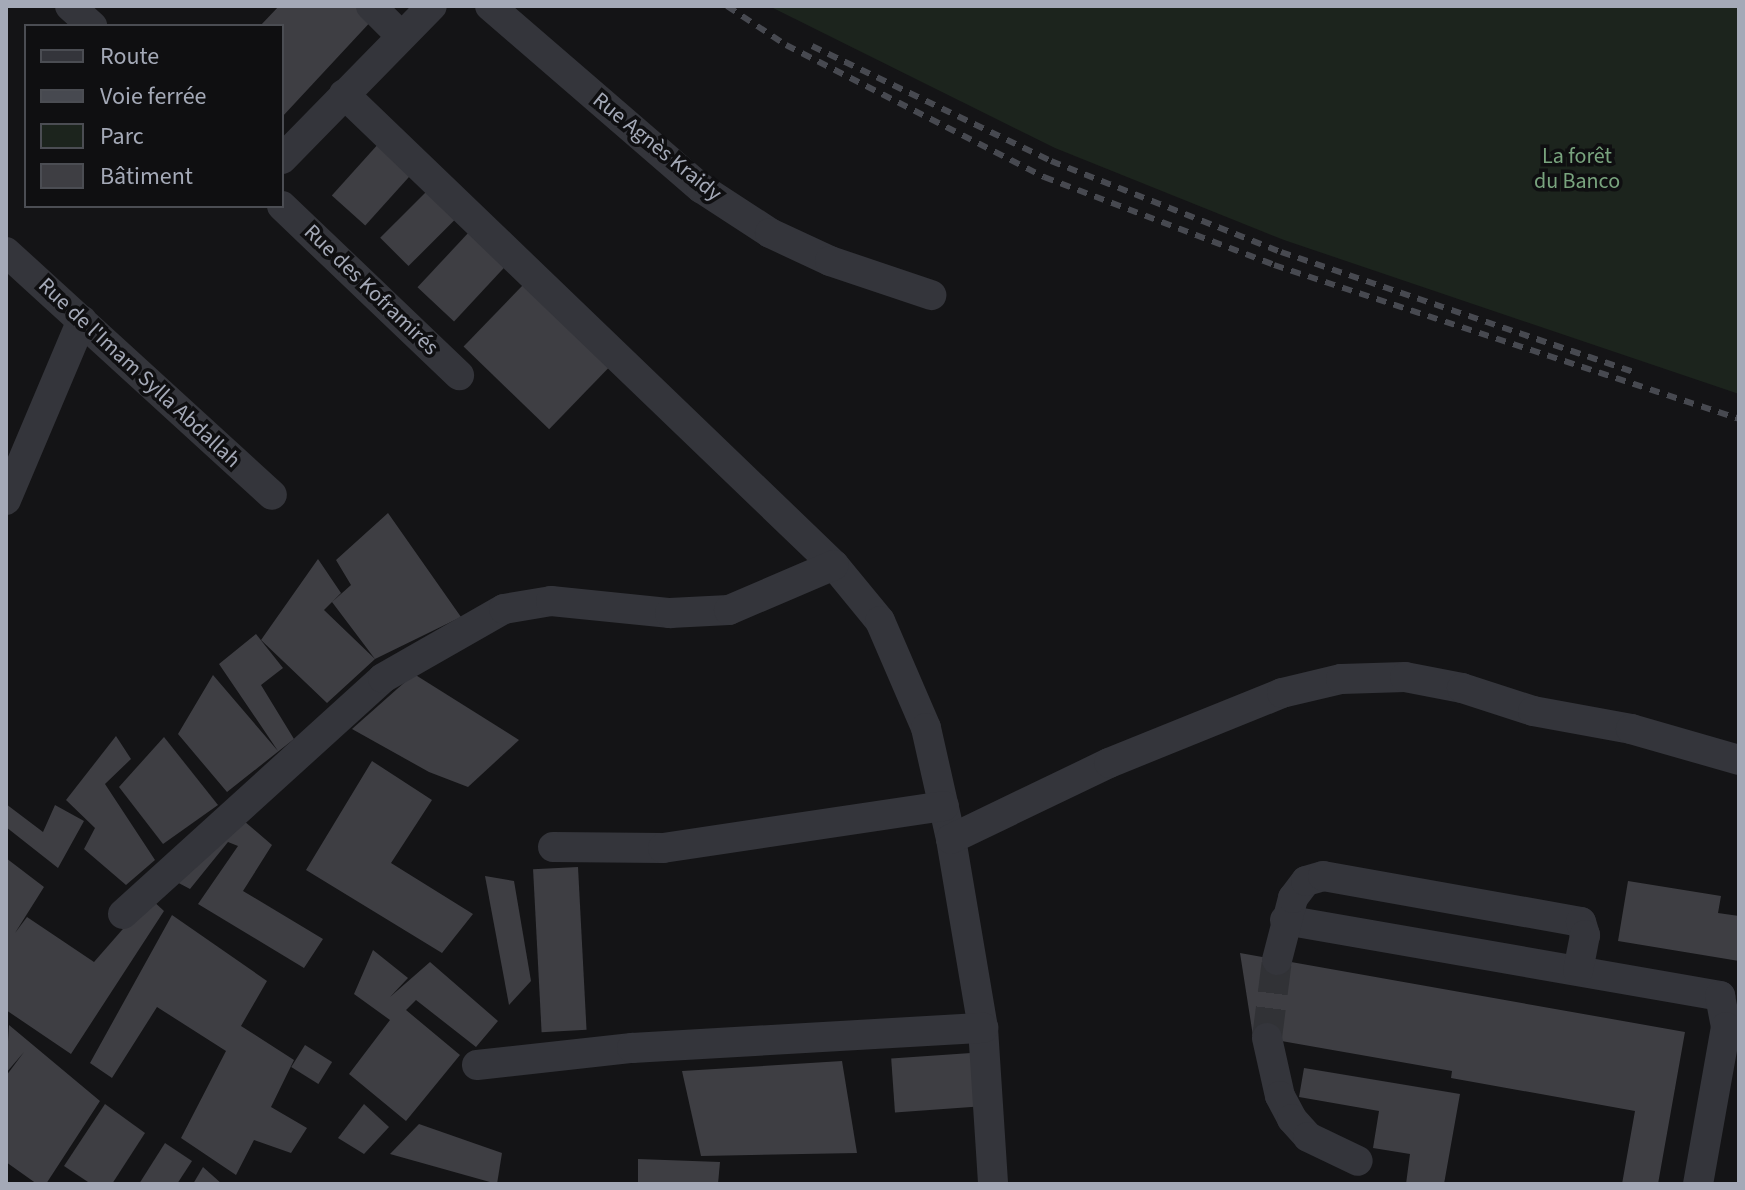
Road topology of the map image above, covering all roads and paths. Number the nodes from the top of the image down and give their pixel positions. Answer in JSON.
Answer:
{"nodes":[{"id":1,"x":70,"y":6,"type":"edge"},
{"id":2,"x":371,"y":6,"type":"edge"},
{"id":3,"x":432,"y":6,"type":"edge"},
{"id":4,"x":490,"y":6,"type":"edge"},
{"id":5,"x":90,"y":24,"type":"edge"},
{"id":6,"x":401,"y":36,"type":"junction"},
{"id":7,"x":344,"y":94,"type":"junction"},
{"id":8,"x":284,"y":157,"type":"edge"},
{"id":9,"x":284,"y":208,"type":"edge"},
{"id":10,"x":6,"y":252,"type":"edge"},
{"id":11,"x":931,"y":295,"type":"dead end"},
{"id":12,"x":82,"y":320,"type":"junction"},
{"id":13,"x":459,"y":375,"type":"dead end"},
{"id":14,"x":272,"y":495,"type":"dead end"},
{"id":15,"x":6,"y":500,"type":"edge"},
{"id":16,"x":834,"y":565,"type":"junction"},
{"id":17,"x":1739,"y":760,"type":"edge"},
{"id":18,"x":944,"y":806,"type":"junction"},
{"id":19,"x":951,"y":839,"type":"junction"},
{"id":20,"x":553,"y":847,"type":"dead end"},
{"id":21,"x":123,"y":914,"type":"dead end"},
{"id":22,"x":1285,"y":920,"type":"junction"},
{"id":23,"x":1277,"y":960,"type":"tunnel mouth"},
{"id":24,"x":1578,"y":970,"type":"junction"},
{"id":25,"x":983,"y":1028,"type":"junction"},
{"id":26,"x":1267,"y":1038,"type":"tunnel mouth"},
{"id":27,"x":477,"y":1065,"type":"dead end"},
{"id":28,"x":1358,"y":1161,"type":"dead end"},
{"id":29,"x":993,"y":1184,"type":"edge"},
{"id":30,"x":1698,"y":1184,"type":"edge"}],
"edges":[{"from":1,"to":5,"type":"street"},
{"from":2,"to":6,"type":"street"},
{"from":3,"to":6,"type":"street"},
{"from":4,"to":11,"type":"street","name":"Rue Agnès Kraidy"},
{"from":6,"to":7,"type":"street"},
{"from":7,"to":8,"type":"street"},
{"from":7,"to":16,"type":"street"},
{"from":9,"to":13,"type":"street","name":"Rue des Koframirés"},
{"from":10,"to":12,"type":"street","name":"Rue de l'Imam Sylla Abdallah"},
{"from":12,"to":14,"type":"street","name":"Rue de l'Imam Sylla Abdallah"},
{"from":12,"to":15,"type":"street"},
{"from":16,"to":18,"type":"street"},
{"from":16,"to":21,"type":"street"},
{"from":17,"to":19,"type":"street"},
{"from":18,"to":19,"type":"street"},
{"from":18,"to":20,"type":"street"},
{"from":19,"to":25,"type":"street"},
{"from":22,"to":23,"type":"street"},
{"from":22,"to":24,"type":"street"},
{"from":22,"to":24,"type":"street"},
{"from":24,"to":30,"type":"street"},
{"from":25,"to":27,"type":"street"},
{"from":25,"to":29,"type":"street"},
{"from":26,"to":28,"type":"street"}]}
